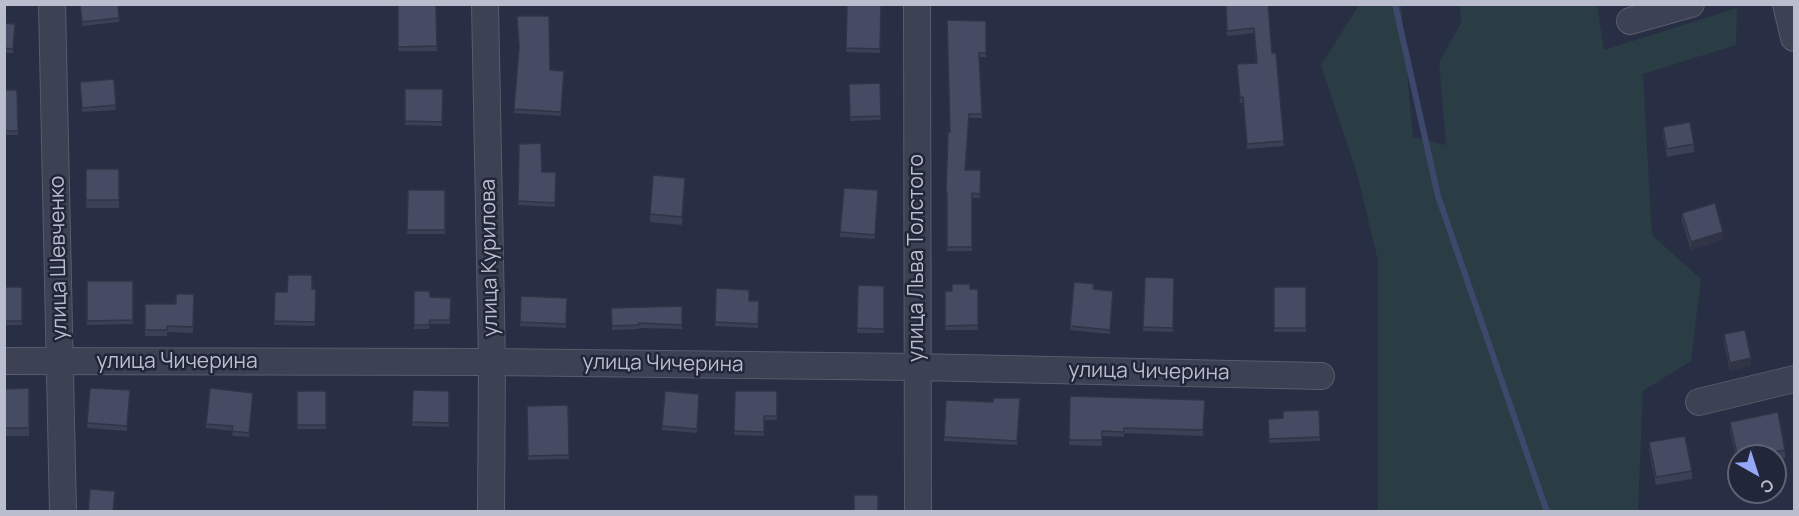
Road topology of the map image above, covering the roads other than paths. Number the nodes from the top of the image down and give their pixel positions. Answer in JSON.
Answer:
{"nodes":[{"id":1,"x":52,"y":4,"type":"edge"},
{"id":2,"x":485,"y":4,"type":"edge"},
{"id":3,"x":917,"y":4,"type":"edge"},
{"id":4,"x":1691,"y":4,"type":"edge"},
{"id":5,"x":1786,"y":4,"type":"edge"},
{"id":6,"x":1630,"y":21,"type":"dead end"},
{"id":7,"x":1794,"y":38,"type":"edge"},
{"id":8,"x":4,"y":361,"type":"edge"},
{"id":9,"x":61,"y":361,"type":"junction"},
{"id":10,"x":492,"y":362,"type":"junction"},
{"id":11,"x":917,"y":367,"type":"junction"},
{"id":12,"x":1321,"y":376,"type":"dead end"},
{"id":13,"x":1794,"y":380,"type":"edge"},
{"id":14,"x":1700,"y":402,"type":"dead end"},
{"id":15,"x":63,"y":512,"type":"edge"},
{"id":16,"x":491,"y":512,"type":"edge"},
{"id":17,"x":918,"y":512,"type":"edge"}],
"edges":[{"from":1,"to":9,"type":"street","name":"улица Шевченко"},
{"from":2,"to":10,"type":"street","name":"улица Курилова"},
{"from":3,"to":11,"type":"street","name":"улица Льва Толстого"},
{"from":4,"to":6,"type":"street"},
{"from":5,"to":7,"type":"street"},
{"from":8,"to":9,"type":"street","name":"улица Чичерина"},
{"from":9,"to":10,"type":"street","name":"улица Чичерина"},
{"from":9,"to":15,"type":"street","name":"улица Шевченко"},
{"from":10,"to":11,"type":"street","name":"улица Чичерина"},
{"from":10,"to":16,"type":"street","name":"улица Курилова"},
{"from":11,"to":12,"type":"street","name":"улица Чичерина"},
{"from":11,"to":17,"type":"street","name":"улица Льва Толстого"},
{"from":13,"to":14,"type":"street"}]}
